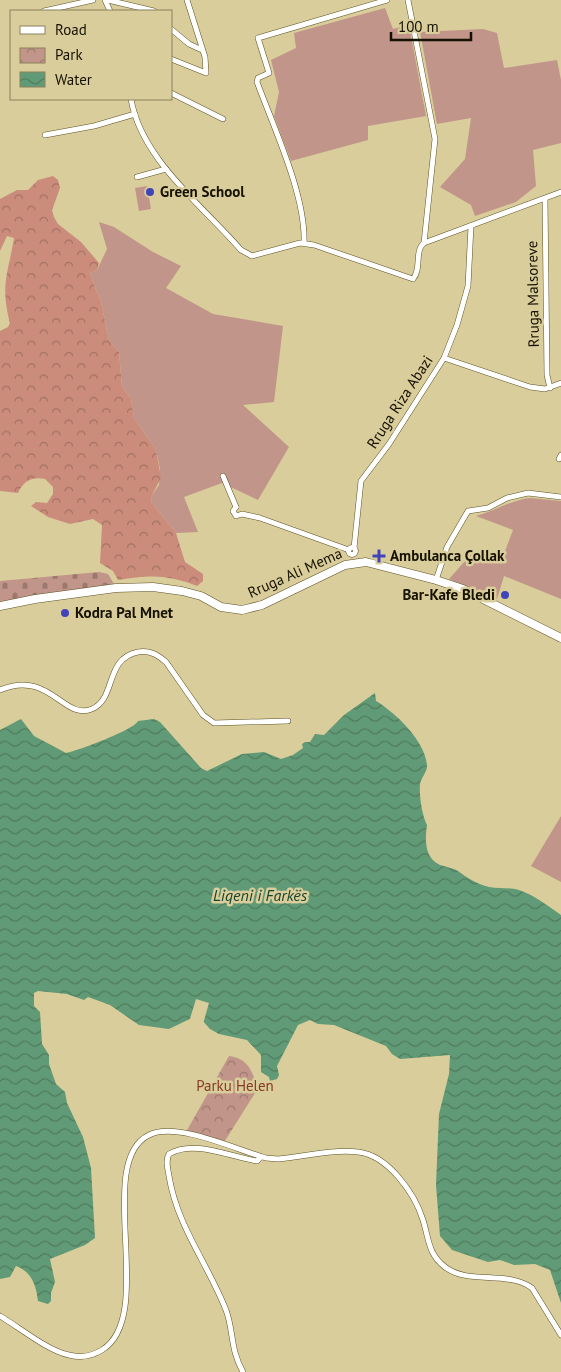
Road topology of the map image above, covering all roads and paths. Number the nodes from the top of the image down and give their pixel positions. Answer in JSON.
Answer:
{"nodes":[{"id":1,"x":93,"y":0,"type":"edge"},
{"id":2,"x":107,"y":0,"type":"edge"},
{"id":3,"x":187,"y":0,"type":"edge"},
{"id":4,"x":387,"y":0,"type":"edge"},
{"id":5,"x":408,"y":0,"type":"edge"},
{"id":6,"x":48,"y":10,"type":"edge"},
{"id":7,"x":150,"y":10,"type":"edge"},
{"id":8,"x":172,"y":30,"type":"edge"},
{"id":9,"x":202,"y":50,"type":"junction"},
{"id":10,"x":172,"y":59,"type":"edge"},
{"id":11,"x":172,"y":94,"type":"edge"},
{"id":12,"x":131,"y":100,"type":"edge"},
{"id":13,"x":135,"y":114,"type":"junction"},
{"id":14,"x":223,"y":119,"type":"dead end"},
{"id":15,"x":45,"y":135,"type":"dead end"},
{"id":16,"x":166,"y":169,"type":"junction"},
{"id":17,"x":137,"y":177,"type":"dead end"},
{"id":18,"x":561,"y":192,"type":"edge"},
{"id":19,"x":545,"y":199,"type":"junction"},
{"id":20,"x":471,"y":226,"type":"junction"},
{"id":21,"x":424,"y":242,"type":"junction"},
{"id":22,"x":304,"y":243,"type":"junction"},
{"id":23,"x":444,"y":358,"type":"junction"},
{"id":24,"x":561,"y":383,"type":"edge"},
{"id":25,"x":550,"y":388,"type":"junction"},
{"id":26,"x":223,"y":476,"type":"dead end"},
{"id":27,"x":561,"y":497,"type":"edge"},
{"id":28,"x":353,"y":554,"type":"junction"},
{"id":29,"x":436,"y":580,"type":"junction"},
{"id":30,"x":0,"y":606,"type":"edge"},
{"id":31,"x":561,"y":638,"type":"edge"},
{"id":32,"x":0,"y":690,"type":"edge"},
{"id":33,"x":288,"y":721,"type":"dead end"},
{"id":34,"x":260,"y":1157,"type":"junction"},
{"id":35,"x":0,"y":1316,"type":"edge"},
{"id":36,"x":561,"y":1336,"type":"edge"},
{"id":37,"x":243,"y":1372,"type":"edge"}],
"edges":[{"from":1,"to":6,"type":"street"},
{"from":2,"to":7,"type":"street"},
{"from":3,"to":9,"type":"street"},
{"from":4,"to":22,"type":"street"},
{"from":5,"to":21,"type":"street"},
{"from":8,"to":9,"type":"street"},
{"from":9,"to":10,"type":"street"},
{"from":11,"to":14,"type":"street"},
{"from":12,"to":13,"type":"street"},
{"from":13,"to":15,"type":"street"},
{"from":13,"to":16,"type":"street"},
{"from":16,"to":17,"type":"street"},
{"from":16,"to":22,"type":"street"},
{"from":18,"to":19,"type":"street"},
{"from":19,"to":20,"type":"street"},
{"from":19,"to":25,"type":"street","name":"Rruga Malsoreve"},
{"from":20,"to":21,"type":"street"},
{"from":20,"to":23,"type":"street"},
{"from":21,"to":22,"type":"street"},
{"from":23,"to":25,"type":"street","name":"Rruga Riza Abazi"},
{"from":23,"to":28,"type":"street","name":"Rruga Riza Abazi"},
{"from":24,"to":25,"type":"street"},
{"from":26,"to":28,"type":"street"},
{"from":27,"to":29,"type":"street"},
{"from":28,"to":29,"type":"street","name":"Rruga Ali Mema"},
{"from":28,"to":30,"type":"street","name":"Rruga Ali Mema"},
{"from":29,"to":31,"type":"street","name":"Rruga Ali Mema"},
{"from":32,"to":33,"type":"street"},
{"from":34,"to":35,"type":"street"},
{"from":34,"to":36,"type":"street"},
{"from":34,"to":37,"type":"street"}]}
